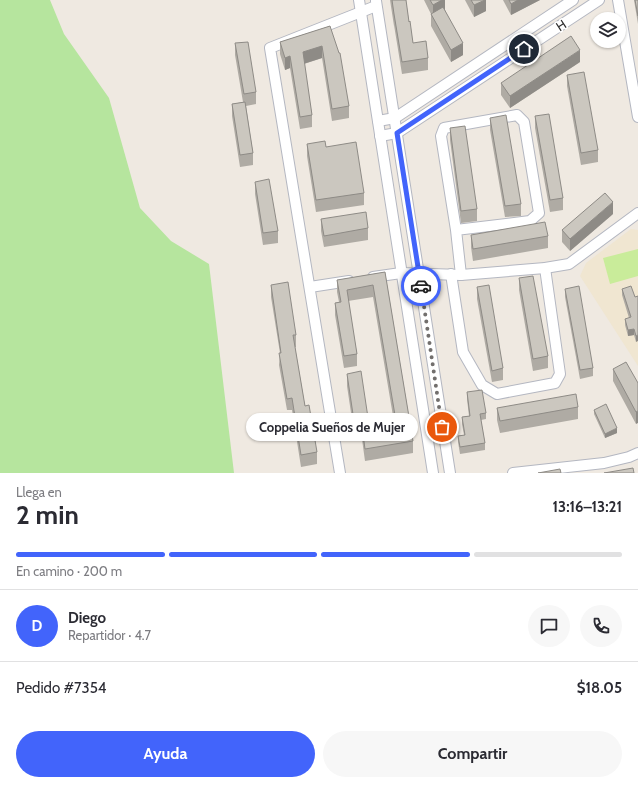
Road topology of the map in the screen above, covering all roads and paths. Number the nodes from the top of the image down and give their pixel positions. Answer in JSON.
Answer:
{"nodes":[{"id":1,"x":359,"y":0,"type":"edge"},
{"id":2,"x":572,"y":0,"type":"edge"},
{"id":3,"x":599,"y":0,"type":"edge"},
{"id":4,"x":618,"y":0,"type":"edge"},
{"id":5,"x":376,"y":3,"type":"edge"},
{"id":6,"x":361,"y":12,"type":"junction"},
{"id":7,"x":638,"y":117,"type":"edge"},
{"id":8,"x":394,"y":118,"type":"junction"},
{"id":9,"x":378,"y":121,"type":"junction"},
{"id":10,"x":397,"y":133,"type":"junction"},
{"id":11,"x":380,"y":136,"type":"junction"},
{"id":12,"x":638,"y":213,"type":"edge"},
{"id":13,"x":456,"y":230,"type":"junction"},
{"id":14,"x":545,"y":268,"type":"junction"},
{"id":15,"x":401,"y":272,"type":"junction"},
{"id":16,"x":418,"y":273,"type":"junction"},
{"id":17,"x":456,"y":274,"type":"junction"},
{"id":18,"x":310,"y":287,"type":"junction"},
{"id":19,"x":638,"y":452,"type":"edge"},
{"id":20,"x":340,"y":473,"type":"edge"},
{"id":21,"x":433,"y":473,"type":"edge"},
{"id":22,"x":450,"y":473,"type":"edge"},
{"id":23,"x":514,"y":473,"type":"edge"}],
"edges":[{"from":1,"to":6,"type":"street"},
{"from":2,"to":8,"type":"street","name":"H"},
{"from":3,"to":10,"type":"street","name":"H"},
{"from":4,"to":7,"type":"street"},
{"from":5,"to":6,"type":"street"},
{"from":5,"to":8,"type":"street"},
{"from":6,"to":9,"type":"street"},
{"from":6,"to":18,"type":"street"},
{"from":8,"to":9,"type":"street","name":"H"},
{"from":8,"to":10,"type":"street"},
{"from":9,"to":11,"type":"street"},
{"from":10,"to":11,"type":"street","name":"H"},
{"from":10,"to":16,"type":"street"},
{"from":11,"to":15,"type":"street"},
{"from":12,"to":14,"type":"street"},
{"from":13,"to":13,"type":"street"},
{"from":13,"to":17,"type":"street"},
{"from":14,"to":17,"type":"street"},
{"from":14,"to":17,"type":"street"},
{"from":15,"to":16,"type":"street"},
{"from":15,"to":18,"type":"street"},
{"from":15,"to":21,"type":"street"},
{"from":16,"to":17,"type":"street"},
{"from":16,"to":22,"type":"street"},
{"from":18,"to":20,"type":"street"},
{"from":19,"to":23,"type":"street"}]}
